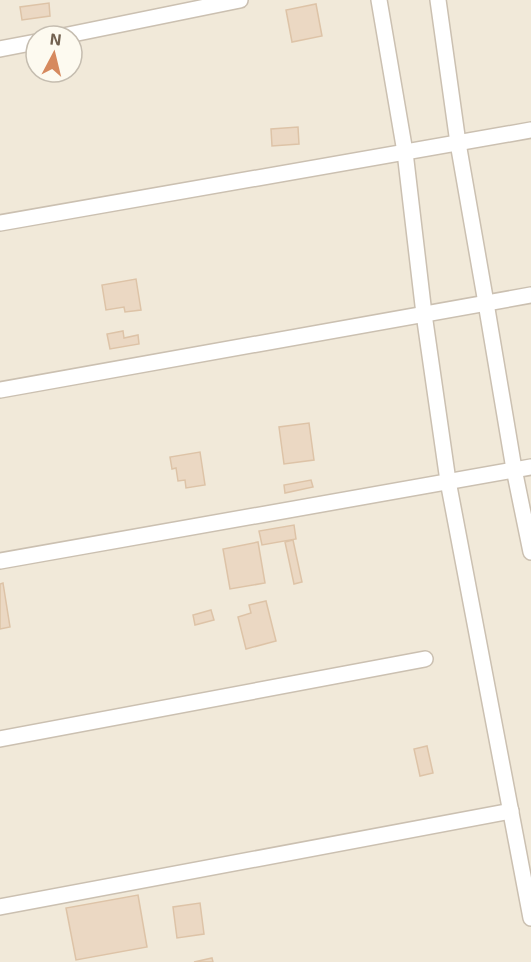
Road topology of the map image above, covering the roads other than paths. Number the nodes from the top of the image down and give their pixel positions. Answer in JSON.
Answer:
{"nodes":[{"id":1,"x":240,"y":0,"type":"edge"},
{"id":2,"x":379,"y":0,"type":"edge"},
{"id":3,"x":438,"y":0,"type":"edge"},
{"id":4,"x":84,"y":32,"type":"edge"},
{"id":5,"x":24,"y":44,"type":"edge"},
{"id":6,"x":0,"y":49,"type":"edge"},
{"id":7,"x":531,"y":130,"type":"edge"},
{"id":8,"x":458,"y":143,"type":"junction"},
{"id":9,"x":405,"y":152,"type":"junction"},
{"id":10,"x":0,"y":223,"type":"edge"},
{"id":11,"x":531,"y":295,"type":"edge"},
{"id":12,"x":486,"y":303,"type":"junction"},
{"id":13,"x":424,"y":314,"type":"junction"},
{"id":14,"x":0,"y":390,"type":"edge"},
{"id":15,"x":531,"y":466,"type":"edge"},
{"id":16,"x":514,"y":470,"type":"junction"},
{"id":17,"x":448,"y":481,"type":"junction"},
{"id":18,"x":531,"y":552,"type":"edge"},
{"id":19,"x":0,"y":561,"type":"edge"},
{"id":20,"x":425,"y":659,"type":"dead end"},
{"id":21,"x":0,"y":739,"type":"edge"},
{"id":22,"x":511,"y":812,"type":"junction"},
{"id":23,"x":0,"y":907,"type":"edge"},
{"id":24,"x":531,"y":918,"type":"edge"}],
"edges":[{"from":1,"to":4,"type":"street"},
{"from":2,"to":9,"type":"street"},
{"from":3,"to":8,"type":"street"},
{"from":5,"to":6,"type":"street"},
{"from":7,"to":8,"type":"street"},
{"from":8,"to":9,"type":"street"},
{"from":8,"to":12,"type":"street"},
{"from":9,"to":10,"type":"street"},
{"from":9,"to":13,"type":"street"},
{"from":11,"to":12,"type":"street"},
{"from":12,"to":13,"type":"street"},
{"from":12,"to":16,"type":"street"},
{"from":13,"to":14,"type":"street"},
{"from":13,"to":17,"type":"street"},
{"from":15,"to":16,"type":"street"},
{"from":16,"to":17,"type":"street"},
{"from":16,"to":18,"type":"street"},
{"from":17,"to":19,"type":"street"},
{"from":17,"to":22,"type":"street"},
{"from":20,"to":21,"type":"street"},
{"from":22,"to":23,"type":"street"},
{"from":22,"to":24,"type":"street"}]}
